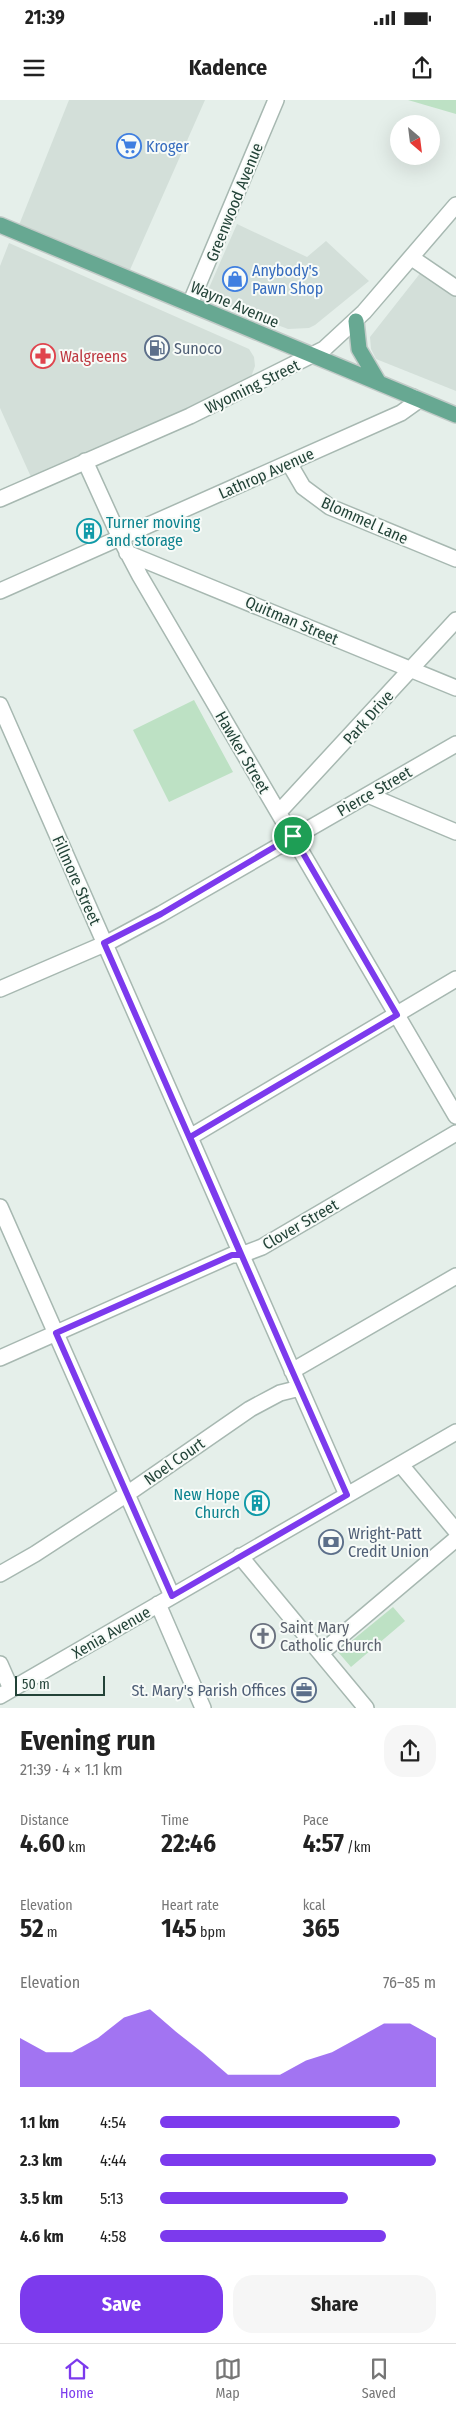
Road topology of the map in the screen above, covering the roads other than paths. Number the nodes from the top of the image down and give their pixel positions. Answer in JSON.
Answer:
{"nodes":[{"id":1,"x":276,"y":100,"type":"edge"},
{"id":2,"x":456,"y":205,"type":"edge"},
{"id":3,"x":0,"y":225,"type":"edge"},
{"id":4,"x":412,"y":258,"type":"junction"},
{"id":5,"x":456,"y":288,"type":"edge"},
{"id":6,"x":190,"y":304,"type":"junction"},
{"id":7,"x":356,"y":321,"type":"junction"},
{"id":8,"x":313,"y":356,"type":"junction"},
{"id":9,"x":379,"y":383,"type":"junction"},
{"id":10,"x":413,"y":397,"type":"junction"},
{"id":11,"x":456,"y":415,"type":"edge"},
{"id":12,"x":86,"y":461,"type":"junction"},
{"id":13,"x":289,"y":463,"type":"junction"},
{"id":14,"x":0,"y":499,"type":"edge"},
{"id":15,"x":120,"y":538,"type":"junction"},
{"id":16,"x":127,"y":552,"type":"junction"},
{"id":17,"x":456,"y":559,"type":"edge"},
{"id":18,"x":0,"y":591,"type":"edge"},
{"id":19,"x":456,"y":620,"type":"edge"},
{"id":20,"x":411,"y":670,"type":"junction"},
{"id":21,"x":456,"y":688,"type":"edge"},
{"id":22,"x":0,"y":705,"type":"edge"},
{"id":23,"x":456,"y":744,"type":"edge"},
{"id":24,"x":368,"y":795,"type":"junction"},
{"id":25,"x":278,"y":812,"type":"junction"},
{"id":26,"x":456,"y":832,"type":"edge"},
{"id":27,"x":293,"y":836,"type":"junction"},
{"id":28,"x":104,"y":943,"type":"junction"},
{"id":29,"x":456,"y":979,"type":"edge"},
{"id":30,"x":0,"y":989,"type":"edge"},
{"id":31,"x":397,"y":1015,"type":"junction"},
{"id":32,"x":456,"y":1116,"type":"edge"},
{"id":33,"x":456,"y":1133,"type":"edge"},
{"id":34,"x":190,"y":1137,"type":"junction"},
{"id":35,"x":0,"y":1207,"type":"edge"},
{"id":36,"x":241,"y":1255,"type":"junction"},
{"id":37,"x":456,"y":1276,"type":"edge"},
{"id":38,"x":56,"y":1333,"type":"junction"},
{"id":39,"x":0,"y":1358,"type":"edge"},
{"id":40,"x":292,"y":1371,"type":"junction"},
{"id":41,"x":300,"y":1388,"type":"junction"},
{"id":42,"x":456,"y":1432,"type":"edge"},
{"id":43,"x":400,"y":1464,"type":"junction"},
{"id":44,"x":127,"y":1494,"type":"junction"},
{"id":45,"x":347,"y":1495,"type":"junction"},
{"id":46,"x":456,"y":1531,"type":"edge"},
{"id":47,"x":456,"y":1539,"type":"edge"},
{"id":48,"x":240,"y":1556,"type":"junction"},
{"id":49,"x":0,"y":1574,"type":"edge"},
{"id":50,"x":172,"y":1596,"type":"junction"},
{"id":51,"x":158,"y":1604,"type":"junction"},
{"id":52,"x":321,"y":1653,"type":"junction"},
{"id":53,"x":0,"y":1664,"type":"edge"},
{"id":54,"x":6,"y":1692,"type":"edge"},
{"id":55,"x":203,"y":1708,"type":"edge"},
{"id":56,"x":366,"y":1708,"type":"edge"}],
"edges":[{"from":1,"to":6,"type":"street","name":"Greenwood Avenue"},
{"from":2,"to":4,"type":"street","name":"Wyoming Street"},
{"from":3,"to":6,"type":"main road","name":"Wayne Avenue"},
{"from":4,"to":5,"type":"street"},
{"from":4,"to":7,"type":"street","name":"Wyoming Street"},
{"from":6,"to":8,"type":"main road","name":"Wayne Avenue"},
{"from":7,"to":8,"type":"street","name":"Wyoming Street"},
{"from":7,"to":9,"type":"main road"},
{"from":8,"to":9,"type":"main road","name":"Wayne Avenue"},
{"from":8,"to":12,"type":"street","name":"Wyoming Street"},
{"from":9,"to":10,"type":"main road","name":"Wayne Avenue"},
{"from":10,"to":11,"type":"main road","name":"Wayne Avenue"},
{"from":10,"to":13,"type":"street","name":"Lathrop Avenue"},
{"from":12,"to":14,"type":"street","name":"Wyoming Street"},
{"from":12,"to":15,"type":"street","name":"Hawker Street"},
{"from":13,"to":15,"type":"street","name":"Lathrop Avenue"},
{"from":13,"to":17,"type":"street","name":"Blommel Lane"},
{"from":15,"to":16,"type":"street","name":"Hawker Street"},
{"from":15,"to":18,"type":"street","name":"Lathrop Avenue"},
{"from":16,"to":20,"type":"street","name":"Quitman Street"},
{"from":16,"to":25,"type":"street","name":"Hawker Street"},
{"from":19,"to":20,"type":"street","name":"Park Drive"},
{"from":20,"to":21,"type":"street","name":"Quitman Street"},
{"from":20,"to":25,"type":"street","name":"Park Drive"},
{"from":22,"to":28,"type":"street","name":"Fillmore Street"},
{"from":23,"to":24,"type":"street","name":"Pierce Street"},
{"from":24,"to":26,"type":"street"},
{"from":24,"to":27,"type":"street","name":"Pierce Street"},
{"from":25,"to":27,"type":"street","name":"Hawker Street"},
{"from":27,"to":28,"type":"street","name":"Pierce Street"},
{"from":27,"to":31,"type":"street","name":"Hawker Street"},
{"from":28,"to":30,"type":"street","name":"Pierce Street"},
{"from":28,"to":34,"type":"street","name":"Fillmore Street"},
{"from":29,"to":31,"type":"street"},
{"from":31,"to":32,"type":"street","name":"Hawker Street"},
{"from":31,"to":34,"type":"street"},
{"from":33,"to":36,"type":"street","name":"Clover Street"},
{"from":34,"to":36,"type":"street","name":"Fillmore Street"},
{"from":35,"to":38,"type":"street"},
{"from":36,"to":38,"type":"street","name":"Clover Street"},
{"from":36,"to":40,"type":"street","name":"Fillmore Street"},
{"from":37,"to":40,"type":"street"},
{"from":38,"to":39,"type":"street","name":"Clover Street"},
{"from":38,"to":44,"type":"street"},
{"from":40,"to":41,"type":"street","name":"Fillmore Street"},
{"from":41,"to":44,"type":"street","name":"Noel Court"},
{"from":41,"to":45,"type":"street","name":"Fillmore Street"},
{"from":42,"to":43,"type":"street","name":"Xenia Avenue"},
{"from":43,"to":45,"type":"street","name":"Xenia Avenue"},
{"from":43,"to":46,"type":"street"},
{"from":44,"to":49,"type":"street","name":"Noel Court"},
{"from":44,"to":50,"type":"street"},
{"from":45,"to":48,"type":"street","name":"Xenia Avenue"},
{"from":47,"to":52,"type":"street"},
{"from":48,"to":50,"type":"street","name":"Xenia Avenue"},
{"from":48,"to":52,"type":"street"},
{"from":50,"to":51,"type":"street","name":"Xenia Avenue"},
{"from":51,"to":54,"type":"street","name":"Xenia Avenue"},
{"from":51,"to":55,"type":"street"},
{"from":52,"to":56,"type":"street"},
{"from":53,"to":54,"type":"street"}]}
